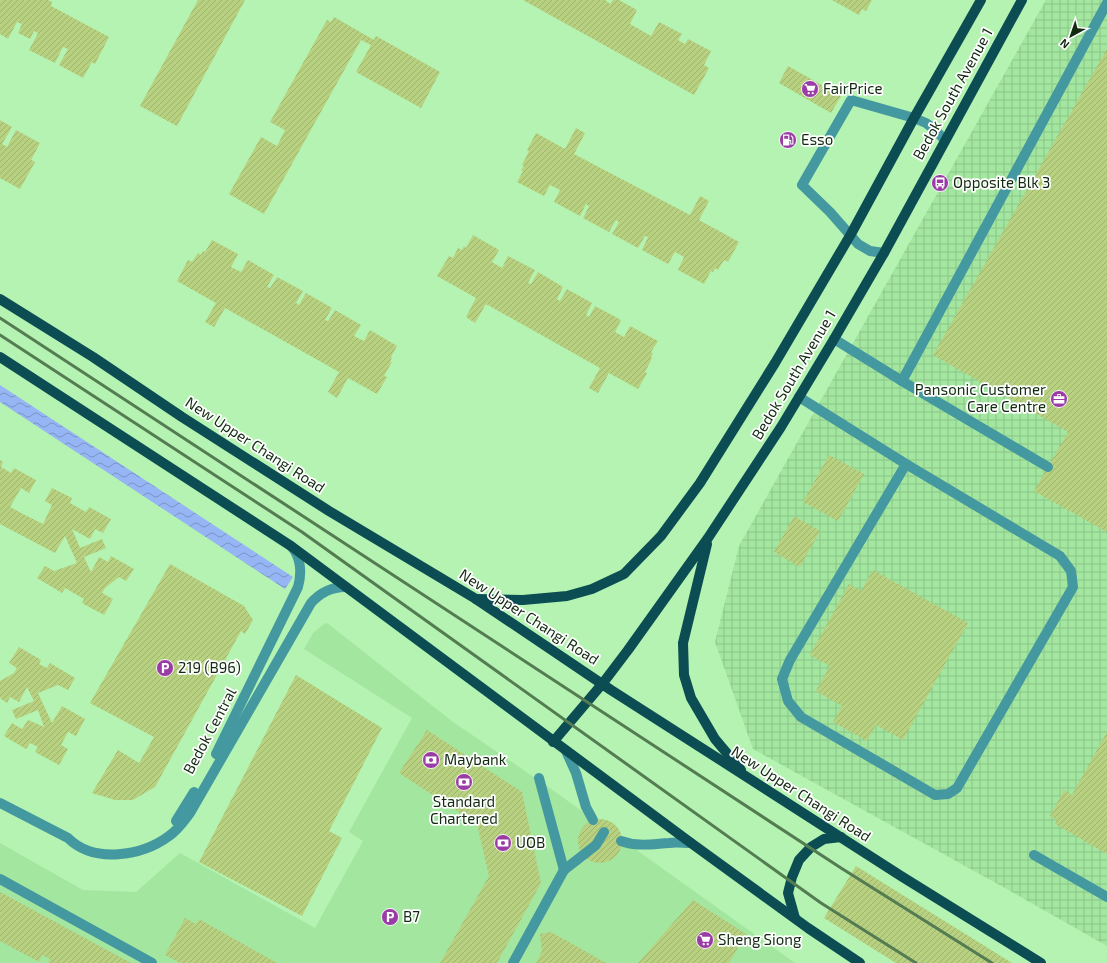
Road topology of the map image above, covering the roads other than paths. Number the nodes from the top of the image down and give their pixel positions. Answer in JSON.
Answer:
{"nodes":[{"id":1,"x":981,"y":0,"type":"edge"},
{"id":2,"x":1022,"y":0,"type":"edge"},
{"id":3,"x":1107,"y":3,"type":"edge"},
{"id":4,"x":914,"y":118,"type":"junction"},
{"id":5,"x":945,"y":140,"type":"junction"},
{"id":6,"x":851,"y":234,"type":"junction"},
{"id":7,"x":884,"y":254,"type":"junction"},
{"id":8,"x":0,"y":299,"type":"edge"},
{"id":9,"x":834,"y":340,"type":"junction"},
{"id":10,"x":0,"y":357,"type":"edge"},
{"id":11,"x":902,"y":381,"type":"junction"},
{"id":12,"x":799,"y":397,"type":"junction"},
{"id":13,"x":906,"y":464,"type":"junction"},
{"id":14,"x":1048,"y":466,"type":"dead end"},
{"id":15,"x":708,"y":538,"type":"junction"},
{"id":16,"x":291,"y":546,"type":"junction"},
{"id":17,"x":345,"y":587,"type":"junction"},
{"id":18,"x":476,"y":598,"type":"junction"},
{"id":19,"x":603,"y":684,"type":"junction"},
{"id":20,"x":554,"y":742,"type":"junction"},
{"id":21,"x":566,"y":751,"type":"junction"},
{"id":22,"x":539,"y":778,"type":"dead end"},
{"id":23,"x":750,"y":779,"type":"junction"},
{"id":24,"x":0,"y":803,"type":"edge"},
{"id":25,"x":593,"y":820,"type":"dead end"},
{"id":26,"x":604,"y":832,"type":"dead end"},
{"id":27,"x":841,"y":837,"type":"junction"},
{"id":28,"x":68,"y":838,"type":"junction"},
{"id":29,"x":621,"y":841,"type":"dead end"},
{"id":30,"x":691,"y":844,"type":"junction"},
{"id":31,"x":1034,"y":855,"type":"dead end"},
{"id":32,"x":564,"y":870,"type":"junction"},
{"id":33,"x":0,"y":879,"type":"edge"},
{"id":34,"x":1107,"y":897,"type":"edge"},
{"id":35,"x":795,"y":918,"type":"junction"},
{"id":36,"x":152,"y":963,"type":"edge"},
{"id":37,"x":513,"y":963,"type":"edge"},
{"id":38,"x":860,"y":963,"type":"edge"},
{"id":39,"x":1041,"y":963,"type":"edge"}],
"edges":[{"from":1,"to":4,"type":"main road","name":"Bedok South Avenue 1"},
{"from":2,"to":5,"type":"main road","name":"Bedok South Avenue 1"},
{"from":3,"to":11,"type":"street"},
{"from":4,"to":5,"type":"street"},
{"from":4,"to":6,"type":"main road","name":"Bedok South Avenue 1"},
{"from":4,"to":6,"type":"street"},
{"from":5,"to":7,"type":"main road","name":"Bedok South Avenue 1"},
{"from":6,"to":7,"type":"street"},
{"from":6,"to":18,"type":"main road","name":"Bedok South Avenue 1"},
{"from":7,"to":9,"type":"main road","name":"Bedok South Avenue 1"},
{"from":8,"to":18,"type":"main road","name":"New Upper Changi Road"},
{"from":9,"to":11,"type":"street"},
{"from":9,"to":12,"type":"main road","name":"Bedok South Avenue 1"},
{"from":10,"to":16,"type":"main road"},
{"from":11,"to":14,"type":"street"},
{"from":12,"to":13,"type":"street"},
{"from":12,"to":15,"type":"main road","name":"Bedok South Avenue 1"},
{"from":13,"to":13,"type":"street"},
{"from":15,"to":19,"type":"main road","name":"Bedok South Avenue 1"},
{"from":15,"to":23,"type":"main road"},
{"from":16,"to":17,"type":"main road"},
{"from":16,"to":28,"type":"street","name":"Bedok Central"},
{"from":17,"to":20,"type":"main road"},
{"from":17,"to":28,"type":"street","name":"Bedok Central"},
{"from":18,"to":19,"type":"main road","name":"New Upper Changi Road"},
{"from":19,"to":20,"type":"main road","name":"Bedok South Avenue 1"},
{"from":19,"to":23,"type":"main road","name":"New Upper Changi Road"},
{"from":20,"to":21,"type":"main road"},
{"from":21,"to":25,"type":"street"},
{"from":21,"to":30,"type":"main road"},
{"from":22,"to":32,"type":"street"},
{"from":23,"to":27,"type":"main road","name":"New Upper Changi Road"},
{"from":24,"to":28,"type":"street","name":"Bedok Central"},
{"from":26,"to":32,"type":"street"},
{"from":27,"to":35,"type":"main road"},
{"from":27,"to":39,"type":"main road","name":"New Upper Changi Road"},
{"from":29,"to":30,"type":"street"},
{"from":30,"to":35,"type":"main road"},
{"from":31,"to":34,"type":"street"},
{"from":32,"to":37,"type":"street"},
{"from":33,"to":36,"type":"street"},
{"from":35,"to":38,"type":"main road"}]}
